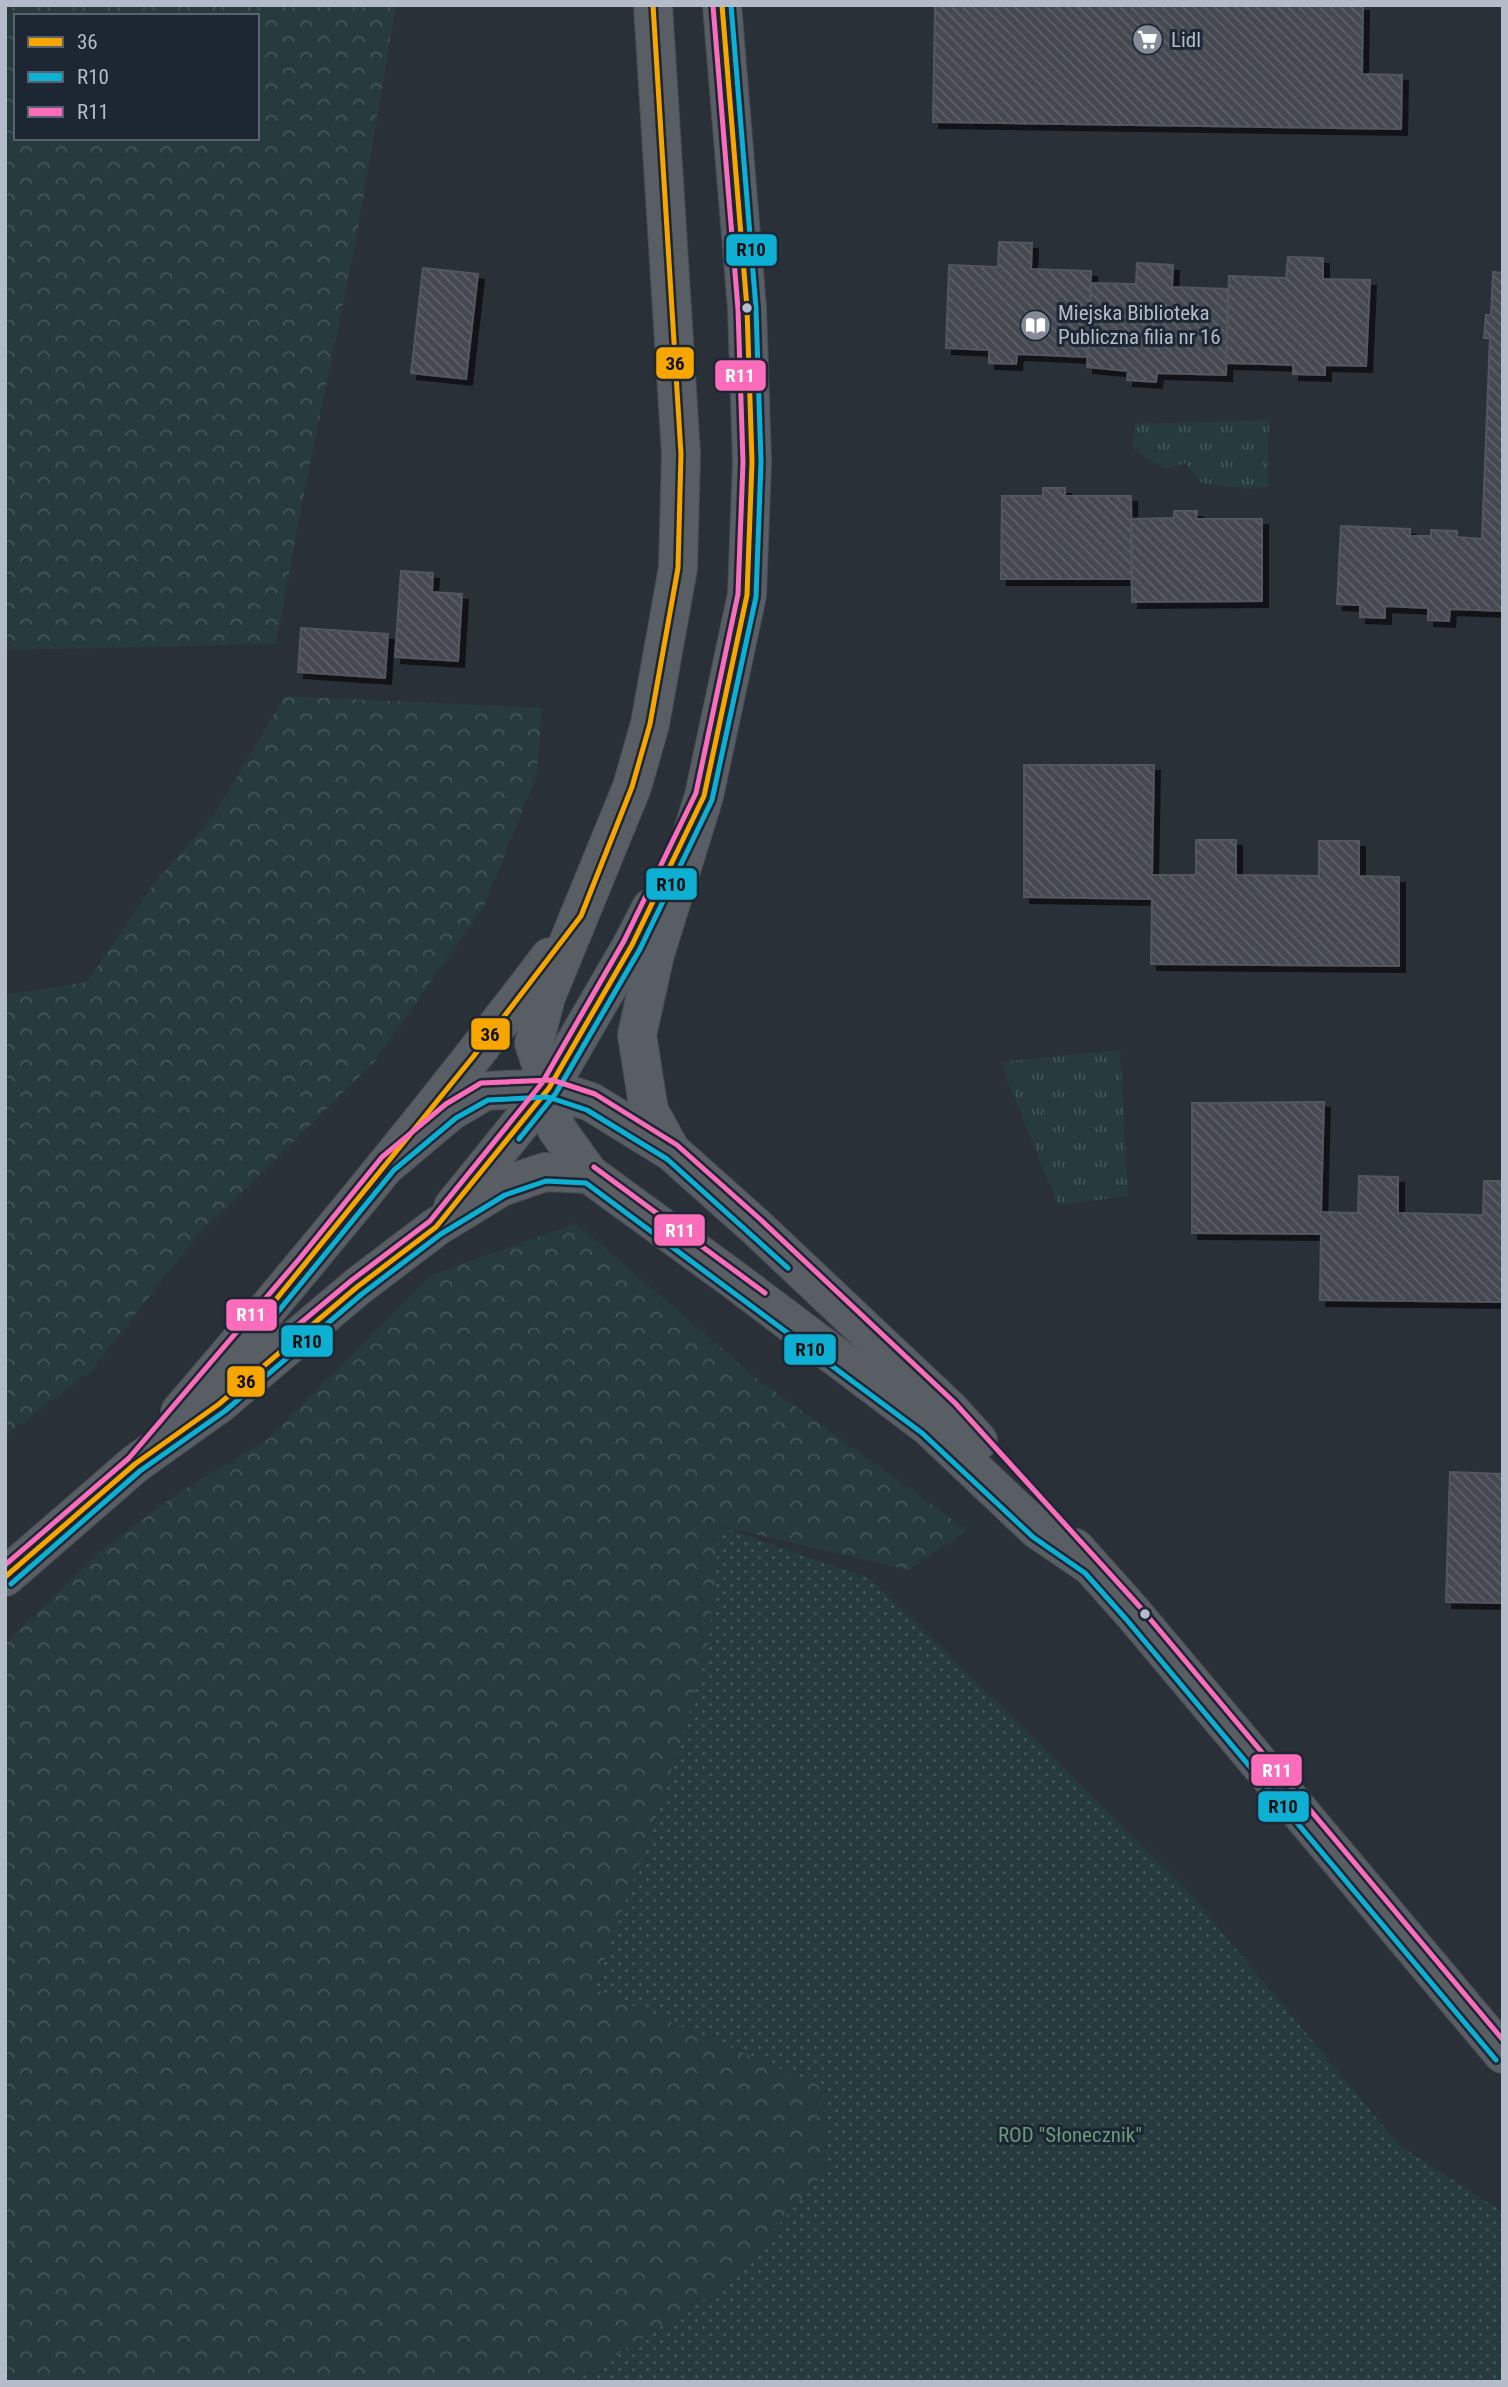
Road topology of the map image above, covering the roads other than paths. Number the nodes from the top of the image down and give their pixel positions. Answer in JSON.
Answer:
{"nodes":[{"id":1,"x":653,"y":5,"type":"edge"},
{"id":2,"x":722,"y":5,"type":"edge"},
{"id":3,"x":704,"y":796,"type":"junction"},
{"id":4,"x":581,"y":916,"type":"junction"},
{"id":5,"x":549,"y":1088,"type":"junction"},
{"id":6,"x":672,"y":1152,"type":"junction"},
{"id":7,"x":388,"y":1164,"type":"junction"},
{"id":8,"x":589,"y":1174,"type":"junction"},
{"id":9,"x":436,"y":1227,"type":"junction"},
{"id":10,"x":135,"y":1464,"type":"junction"},
{"id":11,"x":1091,"y":1566,"type":"junction"},
{"id":12,"x":5,"y":1577,"type":"edge"},
{"id":13,"x":1503,"y":2054,"type":"edge"}],
"edges":[{"from":1,"to":4,"type":"street"},
{"from":2,"to":3,"type":"street"},
{"from":3,"to":5,"type":"street"},
{"from":3,"to":6,"type":"street"},
{"from":4,"to":5,"type":"street"},
{"from":4,"to":7,"type":"street"},
{"from":5,"to":6,"type":"street"},
{"from":5,"to":7,"type":"street"},
{"from":5,"to":8,"type":"street"},
{"from":5,"to":9,"type":"street"},
{"from":6,"to":11,"type":"street"},
{"from":7,"to":10,"type":"street"},
{"from":8,"to":9,"type":"street"},
{"from":8,"to":11,"type":"street"},
{"from":9,"to":10,"type":"street"},
{"from":10,"to":12,"type":"street"},
{"from":11,"to":13,"type":"street"}]}
